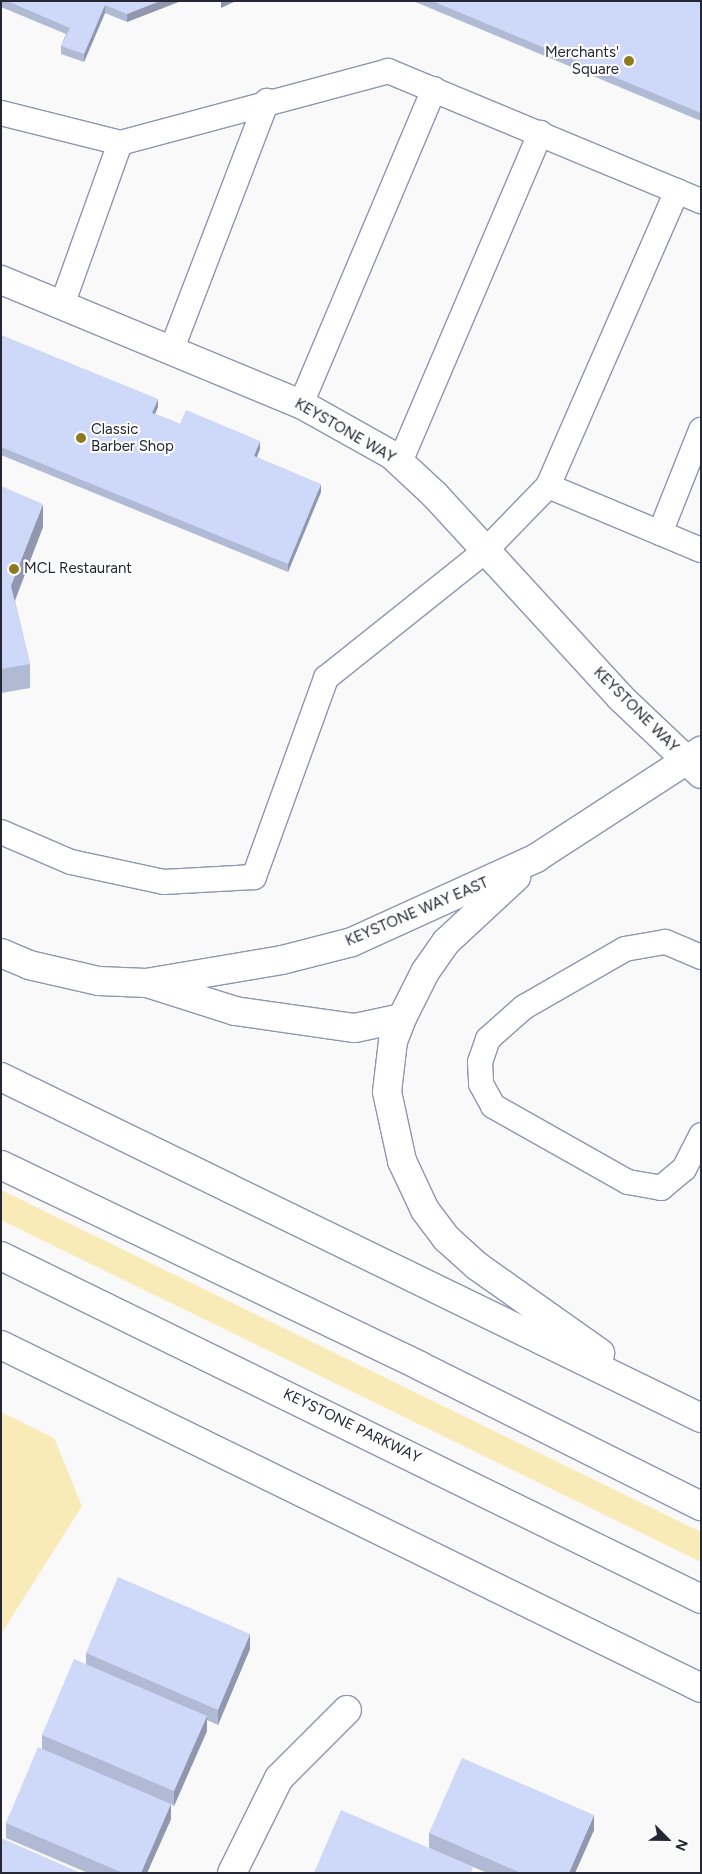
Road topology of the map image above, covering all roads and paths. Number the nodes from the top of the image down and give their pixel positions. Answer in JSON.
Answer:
{"nodes":[{"id":1,"x":434,"y":89,"type":"junction"},
{"id":2,"x":267,"y":101,"type":"junction"},
{"id":3,"x":3,"y":119,"type":"edge"},
{"id":4,"x":540,"y":133,"type":"junction"},
{"id":5,"x":120,"y":143,"type":"junction"},
{"id":6,"x":677,"y":191,"type":"junction"},
{"id":7,"x":701,"y":201,"type":"edge"},
{"id":8,"x":1,"y":280,"type":"edge"},
{"id":9,"x":62,"y":305,"type":"junction"},
{"id":10,"x":171,"y":351,"type":"junction"},
{"id":11,"x":301,"y":404,"type":"junction"},
{"id":12,"x":701,"y":430,"type":"edge"},
{"id":13,"x":400,"y":462,"type":"junction"},
{"id":14,"x":548,"y":486,"type":"junction"},
{"id":15,"x":660,"y":533,"type":"junction"},
{"id":16,"x":701,"y":550,"type":"edge"},
{"id":17,"x":485,"y":551,"type":"junction"},
{"id":18,"x":696,"y":762,"type":"edge"},
{"id":19,"x":1,"y":832,"type":"edge"},
{"id":20,"x":536,"y":858,"type":"junction"},
{"id":21,"x":1,"y":953,"type":"edge"},
{"id":22,"x":701,"y":957,"type":"edge"},
{"id":23,"x":146,"y":983,"type":"junction"},
{"id":24,"x":402,"y":1018,"type":"junction"},
{"id":25,"x":1,"y":1077,"type":"edge"},
{"id":26,"x":701,"y":1135,"type":"edge"},
{"id":27,"x":1,"y":1165,"type":"edge"},
{"id":28,"x":1,"y":1256,"type":"edge"},
{"id":29,"x":1,"y":1345,"type":"edge"},
{"id":30,"x":670,"y":1403,"type":"junction"},
{"id":31,"x":701,"y":1418,"type":"edge"},
{"id":32,"x":701,"y":1506,"type":"edge"},
{"id":33,"x":701,"y":1599,"type":"edge"},
{"id":34,"x":701,"y":1688,"type":"edge"},
{"id":35,"x":347,"y":1710,"type":"dead end"},
{"id":36,"x":232,"y":1873,"type":"edge"}],
"edges":[{"from":1,"to":2,"type":"lane"},
{"from":1,"to":4,"type":"lane"},
{"from":1,"to":11,"type":"lane"},
{"from":2,"to":5,"type":"lane"},
{"from":2,"to":10,"type":"lane"},
{"from":3,"to":5,"type":"lane"},
{"from":4,"to":6,"type":"lane"},
{"from":4,"to":13,"type":"lane"},
{"from":5,"to":9,"type":"lane"},
{"from":6,"to":7,"type":"lane"},
{"from":6,"to":14,"type":"lane"},
{"from":8,"to":9,"type":"main road","name":"KEYSTONE WAY"},
{"from":9,"to":10,"type":"main road","name":"KEYSTONE WAY"},
{"from":10,"to":11,"type":"main road","name":"KEYSTONE WAY"},
{"from":11,"to":13,"type":"main road","name":"KEYSTONE WAY"},
{"from":12,"to":15,"type":"lane"},
{"from":13,"to":17,"type":"main road","name":"KEYSTONE WAY"},
{"from":14,"to":15,"type":"lane"},
{"from":14,"to":17,"type":"lane"},
{"from":15,"to":16,"type":"lane"},
{"from":17,"to":18,"type":"main road","name":"KEYSTONE WAY"},
{"from":17,"to":19,"type":"lane"},
{"from":18,"to":20,"type":"main road","name":"KEYSTONE WAY EAST"},
{"from":20,"to":23,"type":"main road","name":"KEYSTONE WAY EAST"},
{"from":20,"to":24,"type":"main road","name":"KEYSTONE WAY EAST"},
{"from":21,"to":23,"type":"main road","name":"KEYSTONE WAY EAST"},
{"from":22,"to":26,"type":"lane"},
{"from":23,"to":24,"type":"main road","name":"KEYSTONE WAY EAST"},
{"from":24,"to":30,"type":"main road"},
{"from":25,"to":30,"type":"main road"},
{"from":27,"to":32,"type":"main road"},
{"from":28,"to":33,"type":"main road","name":"KEYSTONE PARKWAY"},
{"from":29,"to":34,"type":"main road"},
{"from":30,"to":31,"type":"main road"},
{"from":35,"to":36,"type":"main road"}]}
